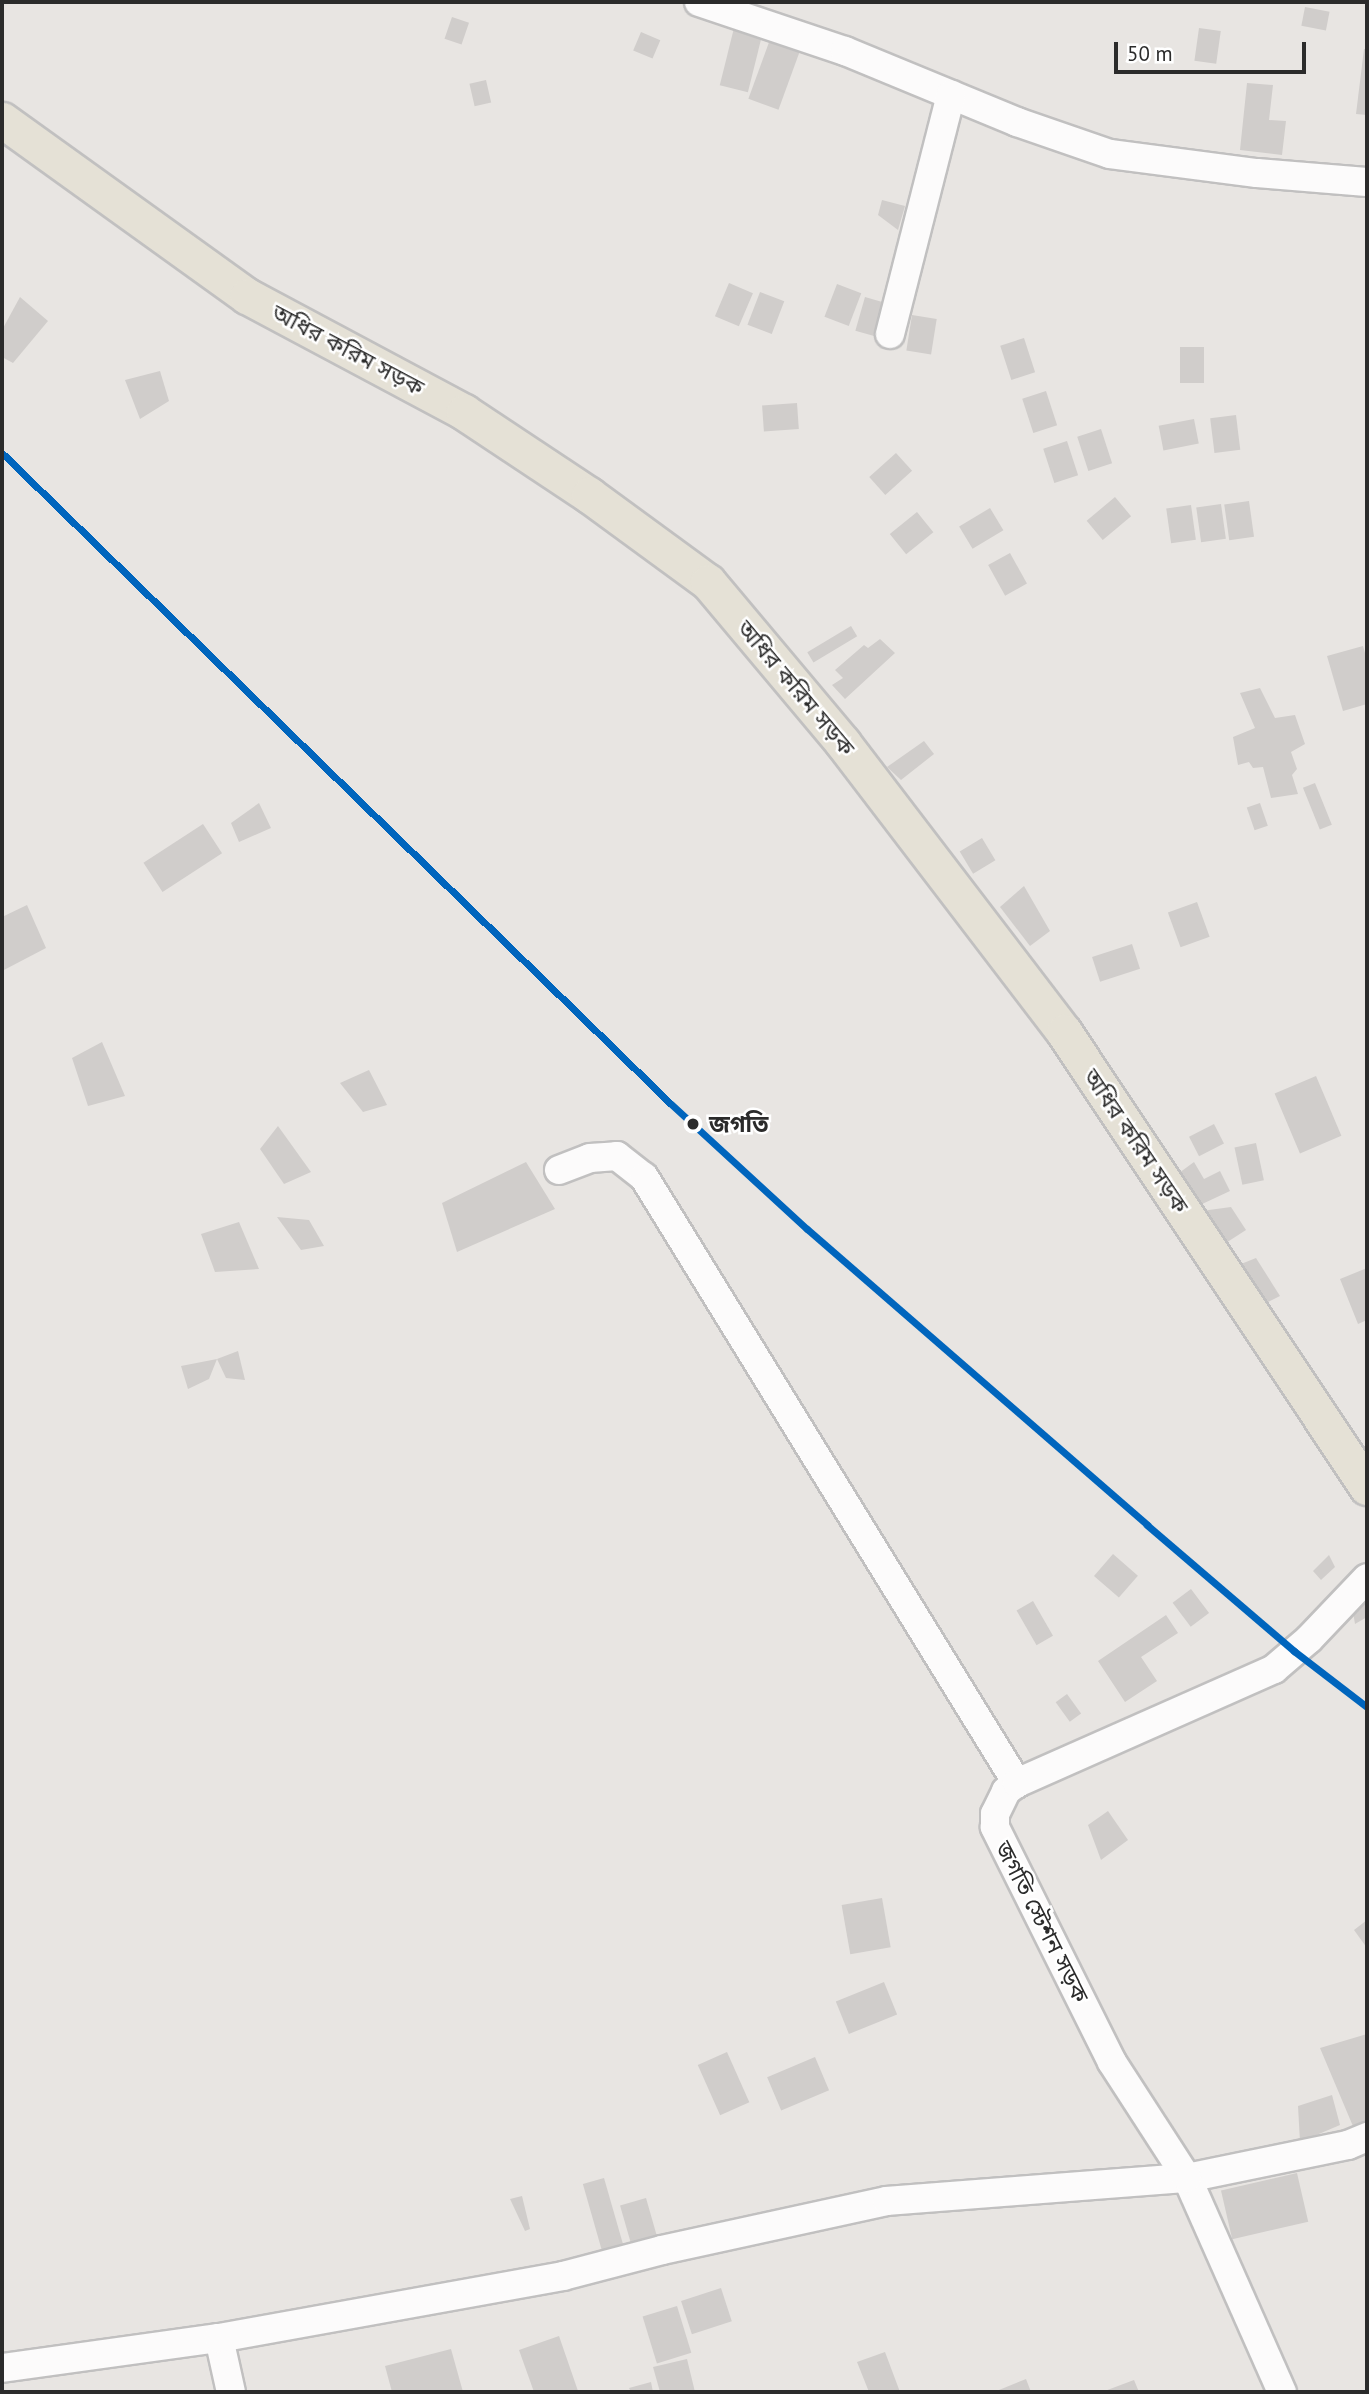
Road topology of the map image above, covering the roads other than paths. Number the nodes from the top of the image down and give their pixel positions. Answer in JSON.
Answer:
{"nodes":[{"id":1,"x":699,"y":2,"type":"edge"},
{"id":2,"x":951,"y":95,"type":"junction"},
{"id":3,"x":4,"y":129,"type":"edge"},
{"id":4,"x":1367,"y":181,"type":"edge"},
{"id":5,"x":890,"y":334,"type":"dead end"},
{"id":6,"x":559,"y":1170,"type":"dead end"},
{"id":7,"x":1367,"y":1487,"type":"edge"},
{"id":8,"x":1367,"y":1578,"type":"edge"},
{"id":9,"x":1017,"y":1783,"type":"junction"},
{"id":10,"x":1367,"y":2137,"type":"edge"},
{"id":11,"x":1187,"y":2178,"type":"junction"},
{"id":12,"x":219,"y":2338,"type":"junction"},
{"id":13,"x":2,"y":2368,"type":"edge"},
{"id":14,"x":231,"y":2392,"type":"edge"},
{"id":15,"x":1282,"y":2392,"type":"edge"}],
"edges":[{"from":1,"to":2,"type":"street"},
{"from":2,"to":4,"type":"street"},
{"from":2,"to":5,"type":"street"},
{"from":3,"to":7,"type":"main road","name":"অধির করিম সড়ক"},
{"from":6,"to":9,"type":"street"},
{"from":8,"to":9,"type":"street"},
{"from":9,"to":11,"type":"street","name":"জগতি স্টেশন সড়ক"},
{"from":10,"to":11,"type":"street"},
{"from":11,"to":12,"type":"street"},
{"from":11,"to":15,"type":"street","name":"জগতি স্টেশন সড়ক"},
{"from":12,"to":13,"type":"street"},
{"from":12,"to":14,"type":"street"}]}
